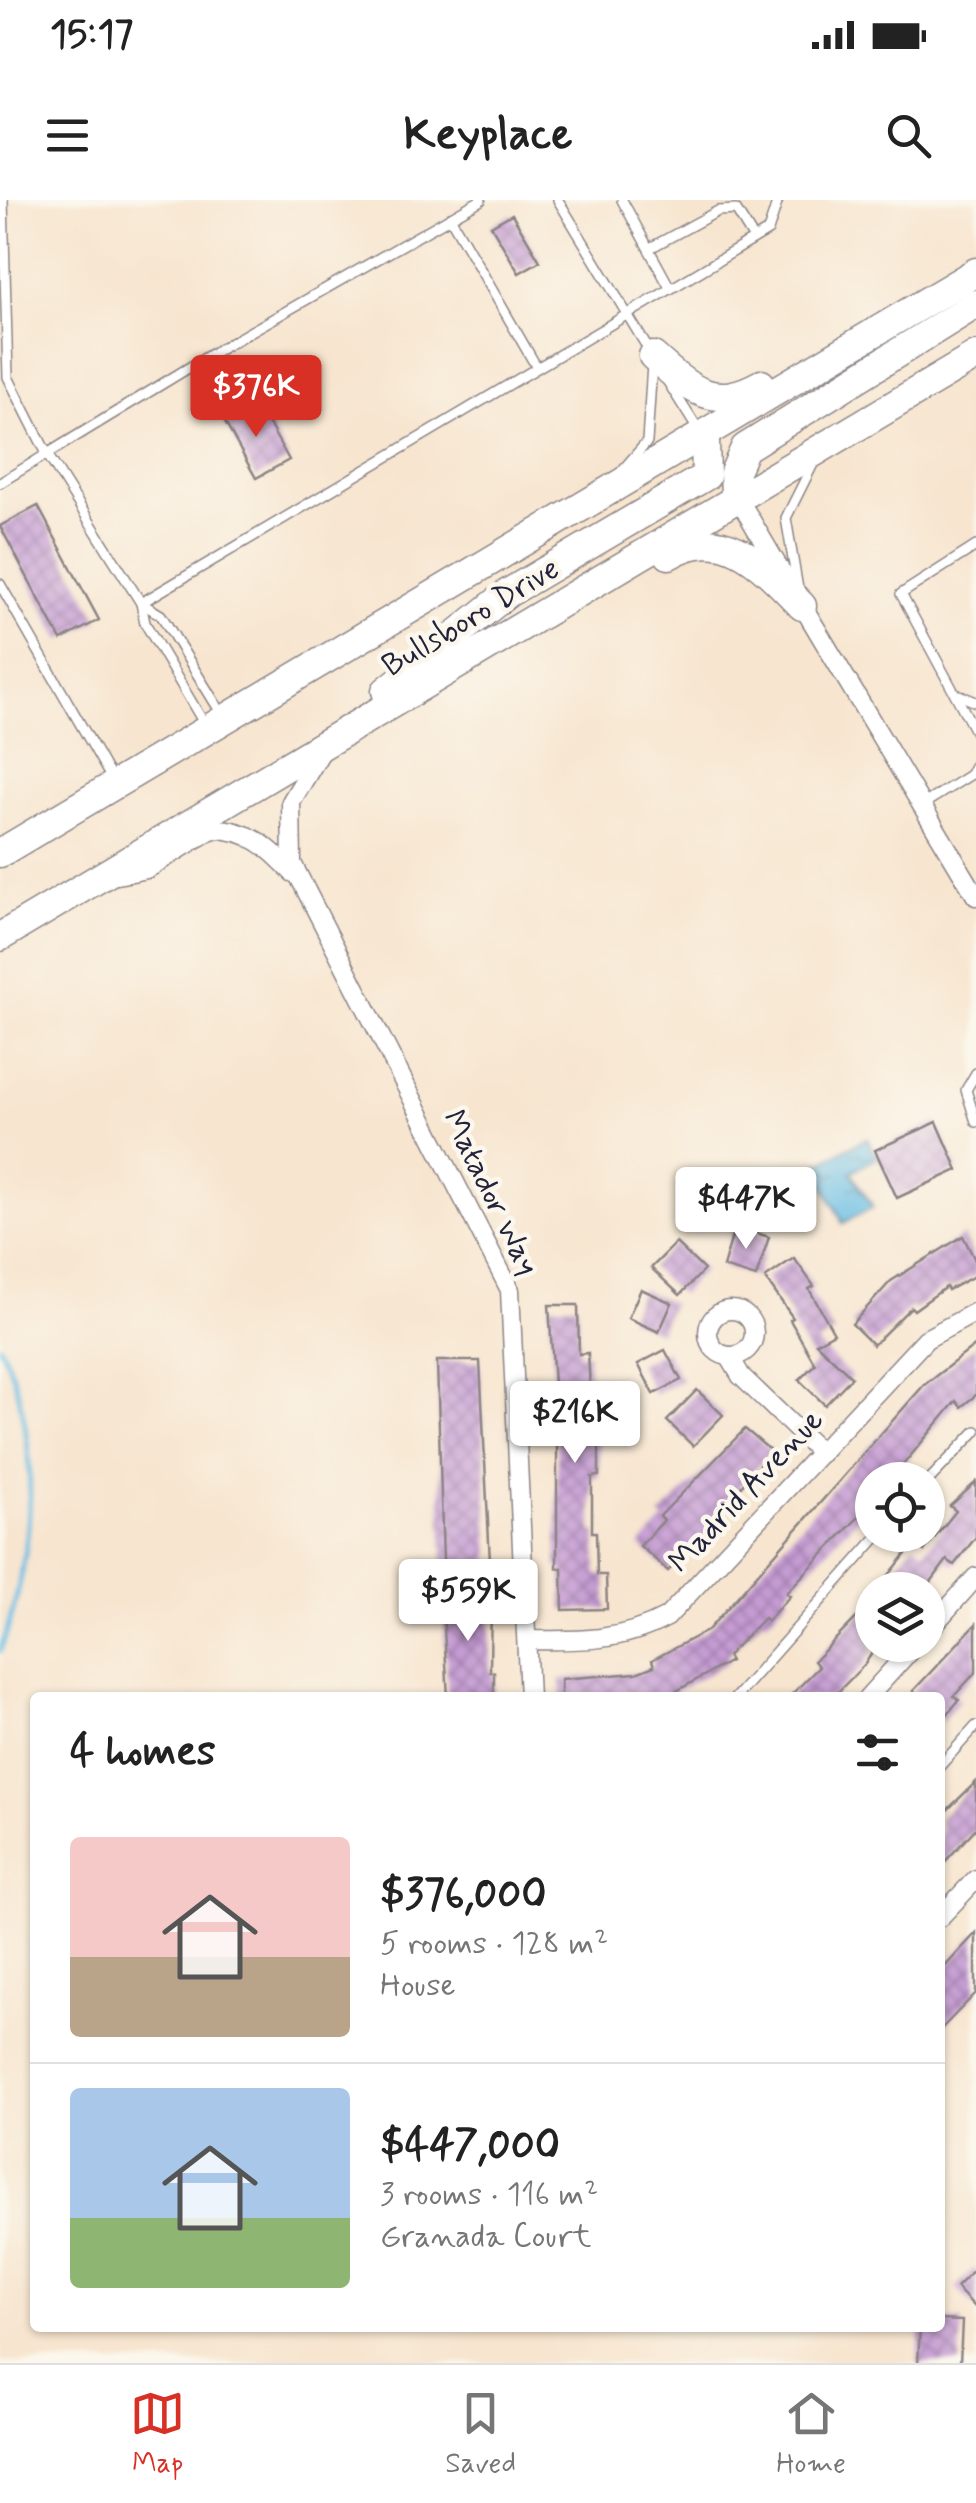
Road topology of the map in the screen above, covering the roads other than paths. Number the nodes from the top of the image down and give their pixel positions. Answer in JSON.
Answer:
{"nodes":[{"id":1,"x":2,"y":200,"type":"edge"},
{"id":2,"x":480,"y":200,"type":"edge"},
{"id":3,"x":558,"y":200,"type":"edge"},
{"id":4,"x":622,"y":200,"type":"edge"},
{"id":5,"x":778,"y":200,"type":"edge"},
{"id":6,"x":450,"y":217,"type":"junction"},
{"id":7,"x":754,"y":239,"type":"junction"},
{"id":8,"x":650,"y":248,"type":"junction"},
{"id":9,"x":976,"y":272,"type":"edge"},
{"id":10,"x":670,"y":288,"type":"junction"},
{"id":11,"x":976,"y":304,"type":"edge"},
{"id":12,"x":626,"y":313,"type":"junction"},
{"id":13,"x":855,"y":345,"type":"junction"},
{"id":14,"x":652,"y":356,"type":"junction"},
{"id":15,"x":971,"y":360,"type":"edge"},
{"id":16,"x":536,"y":366,"type":"junction"},
{"id":17,"x":703,"y":438,"type":"junction"},
{"id":18,"x":829,"y":444,"type":"junction"},
{"id":19,"x":47,"y":454,"type":"junction"},
{"id":20,"x":0,"y":483,"type":"edge"},
{"id":21,"x":604,"y":492,"type":"junction"},
{"id":22,"x":736,"y":496,"type":"junction"},
{"id":23,"x":976,"y":546,"type":"edge"},
{"id":24,"x":0,"y":584,"type":"edge"},
{"id":25,"x":581,"y":592,"type":"junction"},
{"id":26,"x":141,"y":603,"type":"junction"},
{"id":27,"x":802,"y":606,"type":"junction"},
{"id":28,"x":959,"y":696,"type":"junction"},
{"id":29,"x":976,"y":702,"type":"edge"},
{"id":30,"x":216,"y":724,"type":"junction"},
{"id":31,"x":976,"y":733,"type":"edge"},
{"id":32,"x":323,"y":744,"type":"junction"},
{"id":33,"x":976,"y":764,"type":"edge"},
{"id":34,"x":115,"y":783,"type":"junction"},
{"id":35,"x":922,"y":805,"type":"junction"},
{"id":36,"x":0,"y":853,"type":"edge"},
{"id":37,"x":98,"y":878,"type":"junction"},
{"id":38,"x":976,"y":896,"type":"edge"},
{"id":39,"x":311,"y":898,"type":"junction"},
{"id":40,"x":0,"y":937,"type":"edge"},
{"id":41,"x":976,"y":1073,"type":"edge"},
{"id":42,"x":976,"y":1122,"type":"edge"},
{"id":43,"x":976,"y":1312,"type":"edge"},
{"id":44,"x":729,"y":1356,"type":"dead end"},
{"id":45,"x":976,"y":1432,"type":"edge"},
{"id":46,"x":821,"y":1453,"type":"junction"},
{"id":47,"x":945,"y":1464,"type":"edge"},
{"id":48,"x":865,"y":1552,"type":"edge"},
{"id":49,"x":976,"y":1577,"type":"edge"},
{"id":50,"x":945,"y":1612,"type":"edge"},
{"id":51,"x":526,"y":1640,"type":"junction"},
{"id":52,"x":900,"y":1662,"type":"edge"},
{"id":53,"x":529,"y":1692,"type":"edge"},
{"id":54,"x":741,"y":1692,"type":"edge"},
{"id":55,"x":873,"y":1692,"type":"edge"},
{"id":56,"x":976,"y":1726,"type":"edge"},
{"id":57,"x":945,"y":1760,"type":"edge"},
{"id":58,"x":976,"y":1880,"type":"edge"},
{"id":59,"x":945,"y":1913,"type":"edge"}],
"edges":[{"from":1,"to":19,"type":"lane"},
{"from":2,"to":6,"type":"lane"},
{"from":3,"to":12,"type":"lane"},
{"from":4,"to":8,"type":"lane"},
{"from":5,"to":7,"type":"lane"},
{"from":6,"to":16,"type":"lane"},
{"from":6,"to":19,"type":"lane"},
{"from":7,"to":8,"type":"lane"},
{"from":7,"to":10,"type":"lane"},
{"from":8,"to":10,"type":"lane"},
{"from":9,"to":13,"type":"main road","name":"Bullsboro Drive"},
{"from":10,"to":12,"type":"lane"},
{"from":11,"to":22,"type":"main road"},
{"from":12,"to":14,"type":"lane"},
{"from":12,"to":16,"type":"lane"},
{"from":13,"to":14,"type":"main road"},
{"from":13,"to":17,"type":"main road","name":"Bullsboro Drive"},
{"from":14,"to":17,"type":"lane"},
{"from":14,"to":21,"type":"lane"},
{"from":15,"to":18,"type":"main road","name":"Bullsboro Drive"},
{"from":16,"to":26,"type":"lane"},
{"from":17,"to":21,"type":"main road","name":"Bullsboro Drive"},
{"from":17,"to":22,"type":"street"},
{"from":17,"to":32,"type":"main road"},
{"from":18,"to":22,"type":"main road","name":"Bullsboro Drive"},
{"from":18,"to":27,"type":"lane"},
{"from":19,"to":20,"type":"lane"},
{"from":19,"to":26,"type":"lane"},
{"from":21,"to":30,"type":"main road","name":"Bullsboro Drive"},
{"from":22,"to":25,"type":"main road","name":"Bullsboro Drive"},
{"from":22,"to":27,"type":"street"},
{"from":23,"to":28,"type":"lane"},
{"from":24,"to":34,"type":"lane"},
{"from":25,"to":27,"type":"main road"},
{"from":25,"to":32,"type":"main road","name":"Bullsboro Drive"},
{"from":26,"to":30,"type":"lane"},
{"from":26,"to":30,"type":"lane"},
{"from":27,"to":35,"type":"street"},
{"from":28,"to":29,"type":"lane"},
{"from":28,"to":31,"type":"lane"},
{"from":30,"to":34,"type":"main road","name":"Bullsboro Drive"},
{"from":32,"to":37,"type":"main road","name":"Bullsboro Drive"},
{"from":32,"to":39,"type":"street","name":"Matador Way"},
{"from":33,"to":35,"type":"lane"},
{"from":34,"to":36,"type":"main road","name":"Bullsboro Drive"},
{"from":35,"to":38,"type":"street"},
{"from":37,"to":39,"type":"street"},
{"from":37,"to":40,"type":"main road","name":"Bullsboro Drive"},
{"from":39,"to":51,"type":"street","name":"Matador Way"},
{"from":41,"to":42,"type":"lane"},
{"from":43,"to":46,"type":"street","name":"Madrid Avenue"},
{"from":44,"to":46,"type":"street"},
{"from":45,"to":47,"type":"lane"},
{"from":46,"to":51,"type":"street","name":"Madrid Avenue"},
{"from":48,"to":54,"type":"lane"},
{"from":49,"to":50,"type":"street"},
{"from":51,"to":53,"type":"street","name":"Matador Way"},
{"from":52,"to":55,"type":"street"},
{"from":56,"to":57,"type":"lane"},
{"from":58,"to":59,"type":"street"}]}
